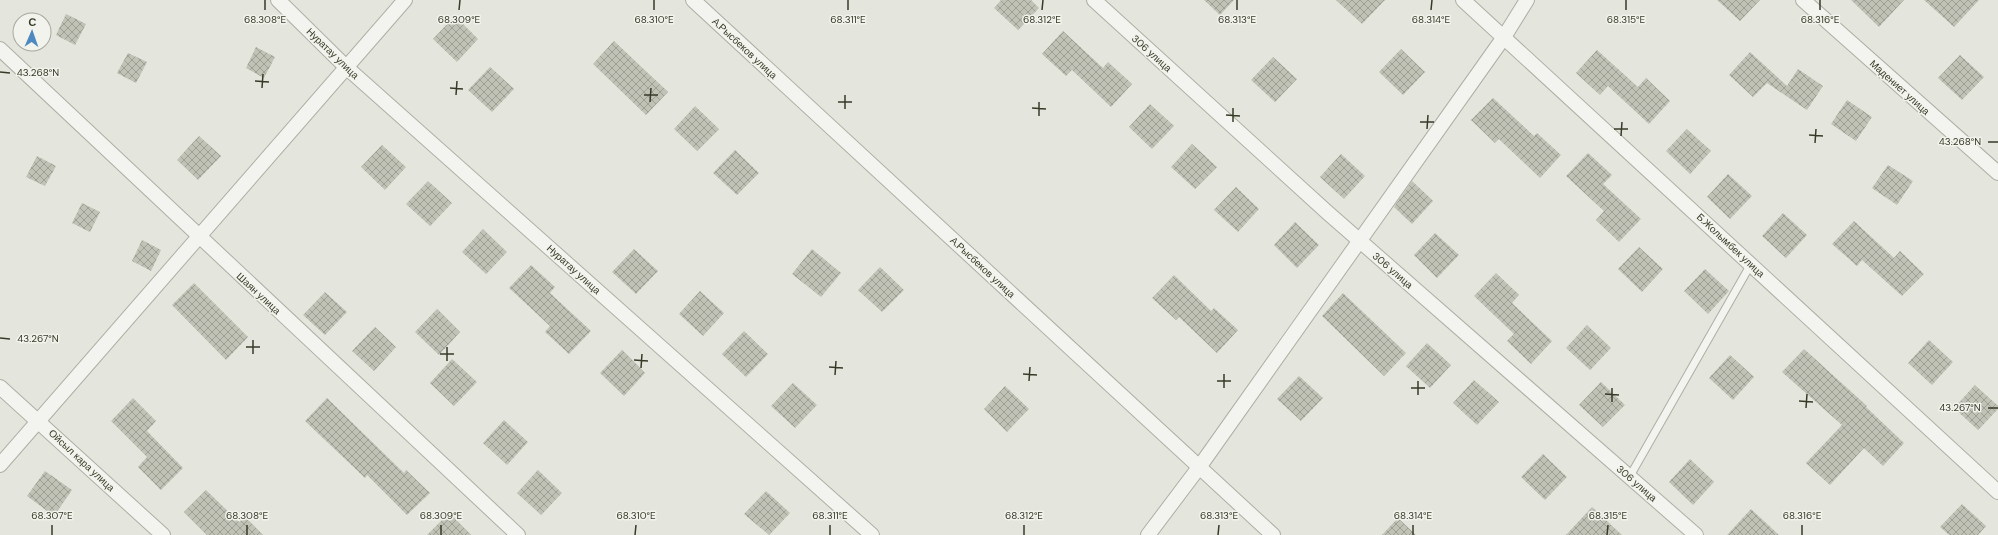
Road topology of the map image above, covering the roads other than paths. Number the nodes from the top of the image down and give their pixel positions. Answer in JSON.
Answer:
{"nodes":[{"id":1,"x":278,"y":0,"type":"edge"},
{"id":2,"x":405,"y":0,"type":"edge"},
{"id":3,"x":693,"y":0,"type":"edge"},
{"id":4,"x":1094,"y":0,"type":"edge"},
{"id":5,"x":1463,"y":0,"type":"edge"},
{"id":6,"x":1527,"y":0,"type":"edge"},
{"id":7,"x":1803,"y":0,"type":"edge"},
{"id":8,"x":1504,"y":37,"type":"junction"},
{"id":9,"x":0,"y":49,"type":"edge"},
{"id":10,"x":346,"y":67,"type":"junction"},
{"id":11,"x":1998,"y":173,"type":"edge"},
{"id":12,"x":199,"y":237,"type":"junction"},
{"id":13,"x":1359,"y":240,"type":"junction"},
{"id":14,"x":1751,"y":264,"type":"junction"},
{"id":15,"x":0,"y":387,"type":"edge"},
{"id":16,"x":39,"y":421,"type":"junction"},
{"id":17,"x":0,"y":465,"type":"edge"},
{"id":18,"x":1200,"y":466,"type":"junction"},
{"id":19,"x":1630,"y":476,"type":"junction"},
{"id":20,"x":1998,"y":492,"type":"edge"},
{"id":21,"x":163,"y":535,"type":"edge"},
{"id":22,"x":518,"y":535,"type":"edge"},
{"id":23,"x":872,"y":535,"type":"edge"},
{"id":24,"x":1148,"y":535,"type":"edge"},
{"id":25,"x":1273,"y":535,"type":"edge"},
{"id":26,"x":1696,"y":535,"type":"edge"}],
"edges":[{"from":1,"to":10,"type":"street","name":"Нуратау улица"},
{"from":2,"to":10,"type":"street"},
{"from":3,"to":18,"type":"street","name":"А.Рысбеков улица"},
{"from":4,"to":13,"type":"street","name":"306 улица"},
{"from":5,"to":8,"type":"street","name":"Б.Жолымбек улица"},
{"from":6,"to":8,"type":"street"},
{"from":7,"to":11,"type":"street","name":"Мадениет улица"},
{"from":8,"to":13,"type":"street"},
{"from":8,"to":14,"type":"street","name":"Б.Жолымбек улица"},
{"from":9,"to":12,"type":"street","name":"Шаян улица"},
{"from":10,"to":12,"type":"street"},
{"from":10,"to":23,"type":"street","name":"Нуратау улица"},
{"from":12,"to":16,"type":"street"},
{"from":12,"to":22,"type":"street","name":"Шаян улица"},
{"from":13,"to":18,"type":"street"},
{"from":13,"to":19,"type":"street","name":"306 улица"},
{"from":14,"to":19,"type":"lane"},
{"from":14,"to":20,"type":"street","name":"Б.Жолымбек улица"},
{"from":15,"to":16,"type":"street","name":"Ойсыл кара улица"},
{"from":16,"to":17,"type":"street"},
{"from":16,"to":21,"type":"street","name":"Ойсыл кара улица"},
{"from":18,"to":24,"type":"street"},
{"from":18,"to":25,"type":"street","name":"А.Рысбеков улица"},
{"from":19,"to":26,"type":"street","name":"306 улица"}]}
